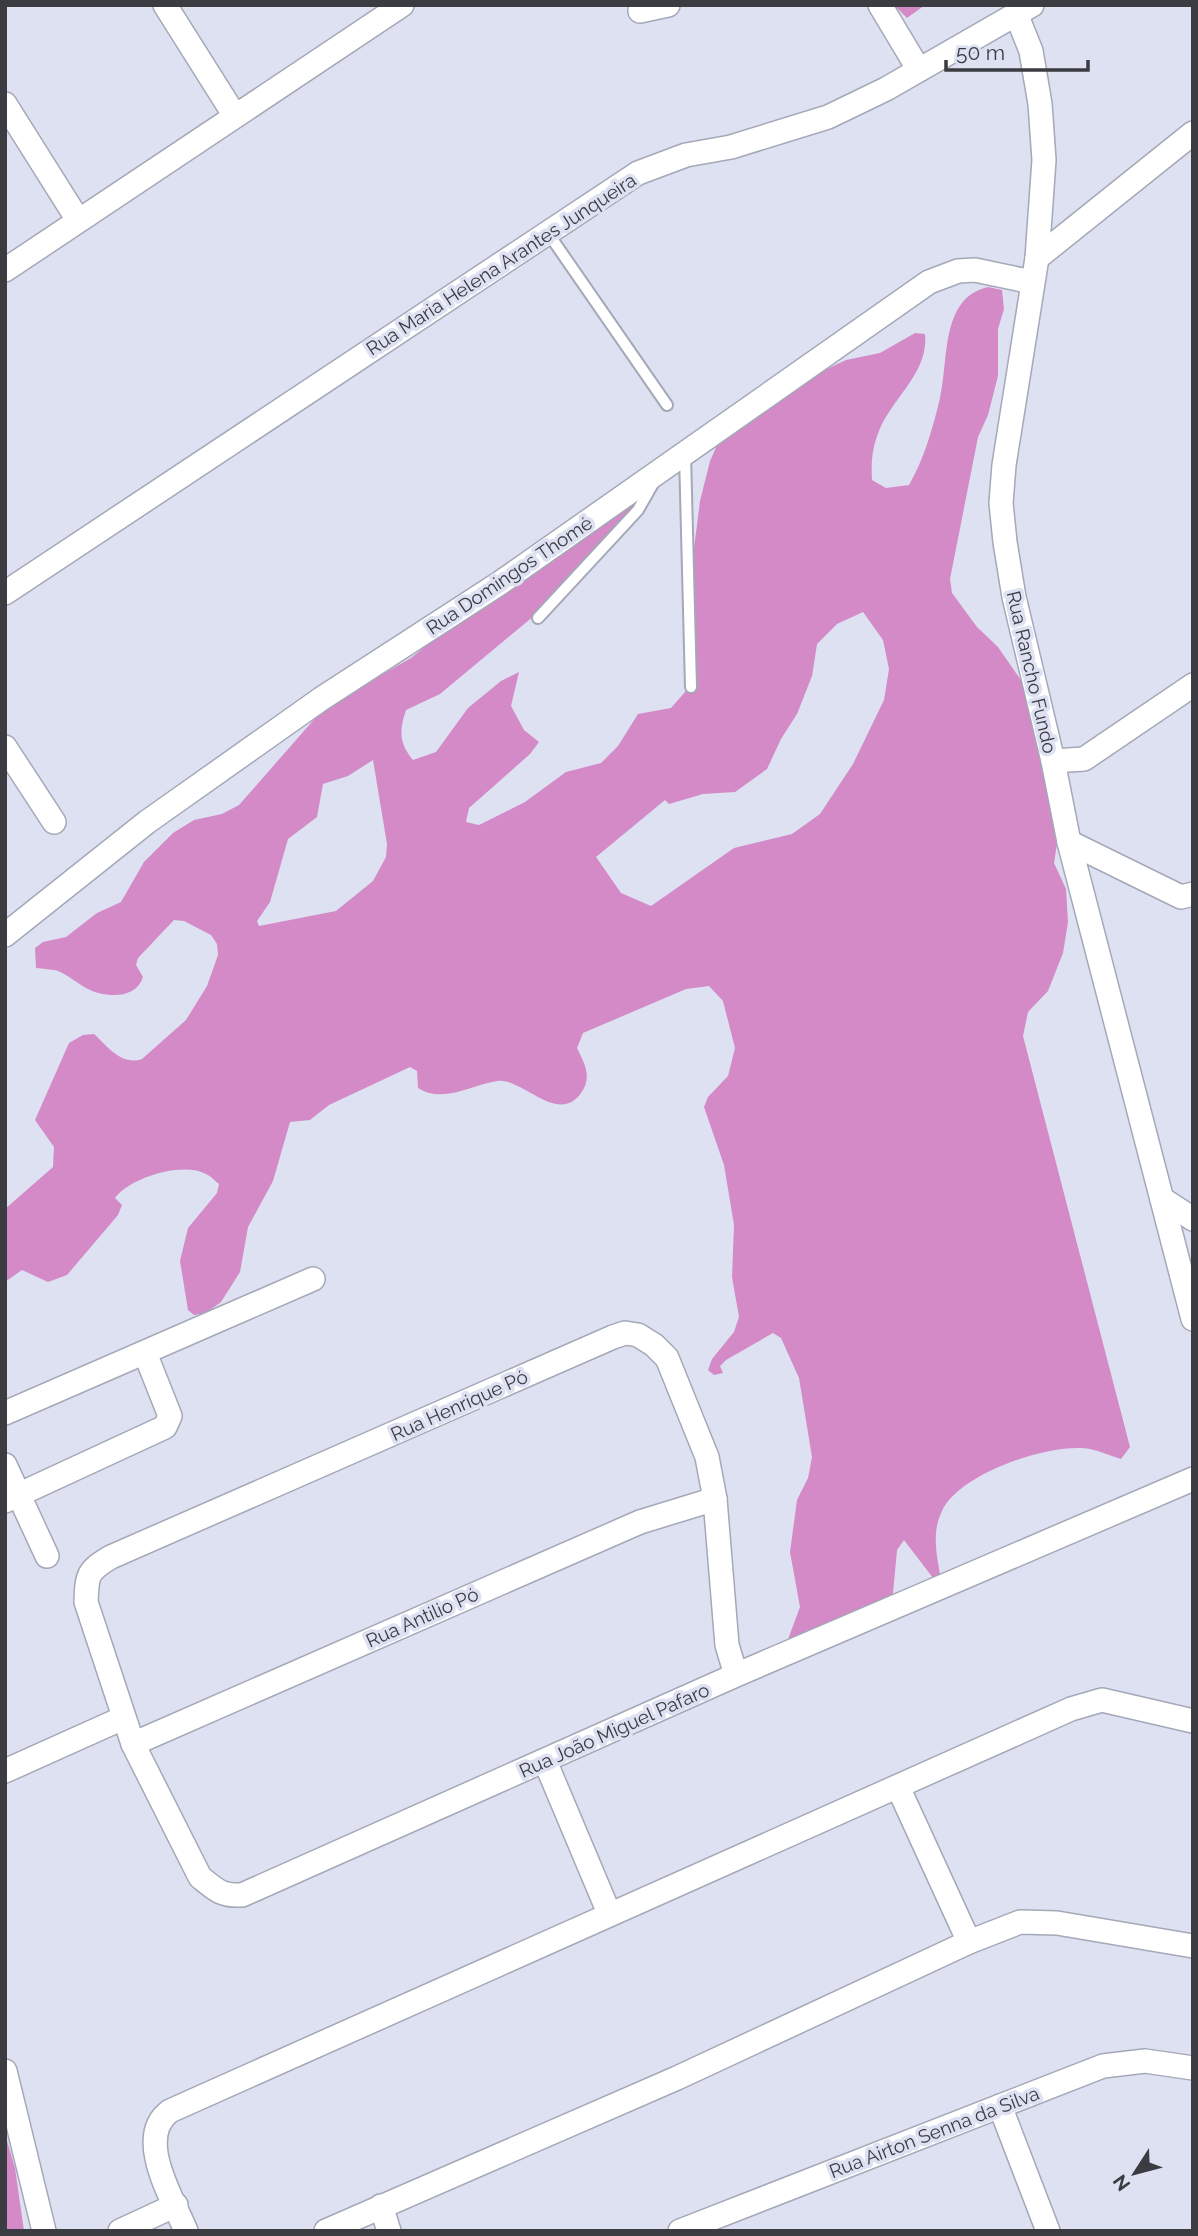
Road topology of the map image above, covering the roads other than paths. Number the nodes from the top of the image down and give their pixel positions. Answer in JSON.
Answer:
{"nodes":[{"id":1,"x":165,"y":5,"type":"edge"},
{"id":2,"x":402,"y":5,"type":"edge"},
{"id":3,"x":668,"y":5,"type":"edge"},
{"id":4,"x":880,"y":5,"type":"edge"},
{"id":5,"x":1024,"y":10,"type":"edge"},
{"id":6,"x":640,"y":11,"type":"dead end"},
{"id":7,"x":919,"y":70,"type":"junction"},
{"id":8,"x":5,"y":104,"type":"edge"},
{"id":9,"x":235,"y":116,"type":"junction"},
{"id":10,"x":1193,"y":133,"type":"edge"},
{"id":11,"x":78,"y":220,"type":"junction"},
{"id":12,"x":548,"y":233,"type":"junction"},
{"id":13,"x":1037,"y":258,"type":"junction"},
{"id":14,"x":5,"y":270,"type":"edge"},
{"id":15,"x":1032,"y":282,"type":"junction"},
{"id":16,"x":667,"y":405,"type":"dead end"},
{"id":17,"x":685,"y":454,"type":"junction"},
{"id":18,"x":661,"y":470,"type":"junction"},
{"id":19,"x":5,"y":593,"type":"edge"},
{"id":20,"x":538,"y":618,"type":"dead end"},
{"id":21,"x":1193,"y":685,"type":"edge"},
{"id":22,"x":691,"y":687,"type":"dead end"},
{"id":23,"x":5,"y":747,"type":"edge"},
{"id":24,"x":1053,"y":761,"type":"junction"},
{"id":25,"x":54,"y":822,"type":"dead end"},
{"id":26,"x":1069,"y":842,"type":"junction"},
{"id":27,"x":1193,"y":894,"type":"edge"},
{"id":28,"x":5,"y":935,"type":"edge"},
{"id":29,"x":1162,"y":1199,"type":"junction"},
{"id":30,"x":1191,"y":1212,"type":"edge"},
{"id":31,"x":313,"y":1279,"type":"dead end"},
{"id":32,"x":1193,"y":1319,"type":"edge"},
{"id":33,"x":149,"y":1363,"type":"dead end"},
{"id":34,"x":5,"y":1413,"type":"edge"},
{"id":35,"x":5,"y":1465,"type":"edge"},
{"id":36,"x":1193,"y":1479,"type":"edge"},
{"id":37,"x":13,"y":1498,"type":"edge"},
{"id":38,"x":715,"y":1499,"type":"junction"},
{"id":39,"x":47,"y":1556,"type":"dead end"},
{"id":40,"x":736,"y":1675,"type":"junction"},
{"id":41,"x":123,"y":1718,"type":"junction"},
{"id":42,"x":1193,"y":1721,"type":"edge"},
{"id":43,"x":133,"y":1744,"type":"junction"},
{"id":44,"x":545,"y":1761,"type":"junction"},
{"id":45,"x":5,"y":1771,"type":"edge"},
{"id":46,"x":898,"y":1787,"type":"junction"},
{"id":47,"x":609,"y":1913,"type":"junction"},
{"id":48,"x":969,"y":1942,"type":"junction"},
{"id":49,"x":1193,"y":1946,"type":"edge"},
{"id":50,"x":1193,"y":2068,"type":"edge"},
{"id":51,"x":5,"y":2071,"type":"edge"},
{"id":52,"x":1000,"y":2106,"type":"junction"},
{"id":53,"x":176,"y":2205,"type":"junction"},
{"id":54,"x":381,"y":2206,"type":"junction"},
{"id":55,"x":44,"y":2231,"type":"edge"},
{"id":56,"x":120,"y":2231,"type":"edge"},
{"id":57,"x":186,"y":2231,"type":"edge"},
{"id":58,"x":326,"y":2231,"type":"edge"},
{"id":59,"x":389,"y":2231,"type":"edge"},
{"id":60,"x":680,"y":2231,"type":"edge"},
{"id":61,"x":1048,"y":2231,"type":"edge"}],
"edges":[{"from":1,"to":9,"type":"street"},
{"from":2,"to":9,"type":"street"},
{"from":3,"to":6,"type":"street"},
{"from":4,"to":7,"type":"street"},
{"from":5,"to":7,"type":"street","name":"Rua Maria Helena Arantes Junqueira"},
{"from":5,"to":13,"type":"street","name":"Rua Rancho Fundo"},
{"from":7,"to":12,"type":"street","name":"Rua Maria Helena Arantes Junqueira"},
{"from":8,"to":11,"type":"street"},
{"from":9,"to":11,"type":"street"},
{"from":10,"to":13,"type":"street"},
{"from":11,"to":14,"type":"street"},
{"from":12,"to":16,"type":"lane"},
{"from":12,"to":19,"type":"street","name":"Rua Maria Helena Arantes Junqueira"},
{"from":13,"to":15,"type":"street","name":"Rua Rancho Fundo"},
{"from":15,"to":17,"type":"street","name":"Rua Domingos Thomé"},
{"from":15,"to":24,"type":"street","name":"Rua Rancho Fundo"},
{"from":17,"to":18,"type":"street","name":"Rua Domingos Thomé"},
{"from":17,"to":22,"type":"lane"},
{"from":18,"to":20,"type":"lane"},
{"from":18,"to":28,"type":"street","name":"Rua Domingos Thomé"},
{"from":21,"to":24,"type":"street"},
{"from":23,"to":25,"type":"street"},
{"from":24,"to":26,"type":"street","name":"Rua Rancho Fundo"},
{"from":26,"to":27,"type":"street"},
{"from":26,"to":29,"type":"street","name":"Rua Rancho Fundo"},
{"from":29,"to":30,"type":"street"},
{"from":29,"to":32,"type":"street","name":"Rua Rancho Fundo"},
{"from":31,"to":34,"type":"street"},
{"from":33,"to":37,"type":"street"},
{"from":35,"to":37,"type":"street"},
{"from":36,"to":40,"type":"street","name":"Rua João Miguel Pafaro"},
{"from":37,"to":39,"type":"street"},
{"from":38,"to":40,"type":"street","name":"Rua Henrique Pó"},
{"from":38,"to":41,"type":"street","name":"Rua Henrique Pó"},
{"from":38,"to":43,"type":"street","name":"Rua Antilio Pó"},
{"from":40,"to":44,"type":"street","name":"Rua João Miguel Pafaro"},
{"from":41,"to":43,"type":"street","name":"Rua João Miguel Pafaro"},
{"from":41,"to":45,"type":"street"},
{"from":42,"to":46,"type":"street"},
{"from":43,"to":44,"type":"street","name":"Rua João Miguel Pafaro"},
{"from":44,"to":47,"type":"street"},
{"from":46,"to":47,"type":"street"},
{"from":46,"to":48,"type":"street"},
{"from":47,"to":53,"type":"street"},
{"from":48,"to":49,"type":"street"},
{"from":48,"to":54,"type":"street"},
{"from":50,"to":52,"type":"street","name":"Rua Airton Senna da Silva"},
{"from":51,"to":55,"type":"street"},
{"from":52,"to":60,"type":"street","name":"Rua Airton Senna da Silva"},
{"from":52,"to":61,"type":"street"},
{"from":53,"to":56,"type":"street"},
{"from":53,"to":57,"type":"street"},
{"from":54,"to":58,"type":"street"},
{"from":54,"to":59,"type":"street"}]}
